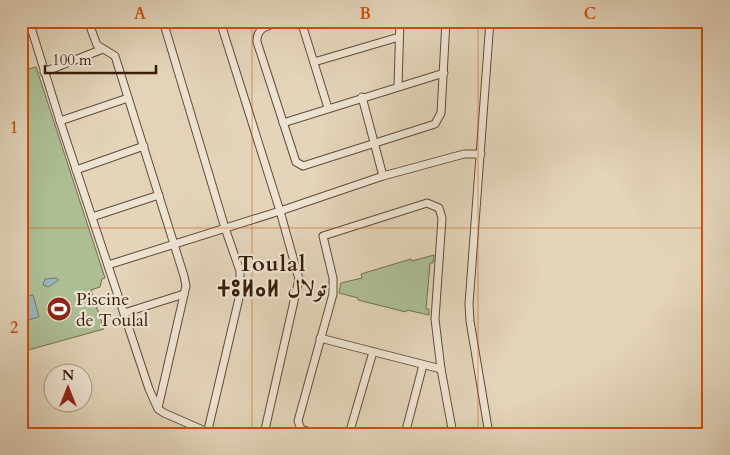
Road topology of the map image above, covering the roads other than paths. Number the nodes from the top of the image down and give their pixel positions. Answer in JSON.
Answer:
{"nodes":[{"id":1,"x":30,"y":21,"type":"edge"},
{"id":2,"x":88,"y":21,"type":"edge"},
{"id":3,"x":162,"y":21,"type":"edge"},
{"id":4,"x":220,"y":21,"type":"edge"},
{"id":5,"x":283,"y":21,"type":"edge"},
{"id":6,"x":301,"y":21,"type":"edge"},
{"id":7,"x":400,"y":21,"type":"edge"},
{"id":8,"x":446,"y":21,"type":"edge"},
{"id":9,"x":490,"y":21,"type":"edge"},
{"id":10,"x":399,"y":38,"type":"junction"},
{"id":11,"x":103,"y":49,"type":"junction"},
{"id":12,"x":314,"y":62,"type":"junction"},
{"id":13,"x":44,"y":72,"type":"junction"},
{"id":14,"x":444,"y":73,"type":"junction"},
{"id":15,"x":398,"y":86,"type":"junction"},
{"id":16,"x":362,"y":97,"type":"junction"},
{"id":17,"x":128,"y":98,"type":"junction"},
{"id":18,"x":328,"y":108,"type":"junction"},
{"id":19,"x":60,"y":121,"type":"junction"},
{"id":20,"x":283,"y":123,"type":"junction"},
{"id":21,"x":374,"y":144,"type":"junction"},
{"id":22,"x":144,"y":146,"type":"junction"},
{"id":23,"x":481,"y":154,"type":"junction"},
{"id":24,"x":76,"y":170,"type":"junction"},
{"id":25,"x":383,"y":176,"type":"junction"},
{"id":26,"x":159,"y":195,"type":"junction"},
{"id":27,"x":280,"y":211,"type":"junction"},
{"id":28,"x":92,"y":217,"type":"junction"},
{"id":29,"x":225,"y":228,"type":"junction"},
{"id":30,"x":175,"y":243,"type":"junction"},
{"id":31,"x":108,"y":265,"type":"junction"},
{"id":32,"x":184,"y":294,"type":"junction"},
{"id":33,"x":124,"y":313,"type":"junction"},
{"id":34,"x":320,"y":338,"type":"junction"},
{"id":35,"x":373,"y":352,"type":"junction"},
{"id":36,"x":423,"y":365,"type":"junction"},
{"id":37,"x":440,"y":369,"type":"junction"},
{"id":38,"x":158,"y":409,"type":"junction"},
{"id":39,"x":209,"y":433,"type":"edge"},
{"id":40,"x":264,"y":434,"type":"edge"},
{"id":41,"x":315,"y":434,"type":"edge"},
{"id":42,"x":349,"y":434,"type":"edge"},
{"id":43,"x":405,"y":434,"type":"edge"},
{"id":44,"x":452,"y":434,"type":"edge"},
{"id":45,"x":489,"y":434,"type":"edge"}],
"edges":[{"from":1,"to":13,"type":"street"},
{"from":2,"to":11,"type":"street"},
{"from":3,"to":29,"type":"street"},
{"from":4,"to":27,"type":"street"},
{"from":5,"to":20,"type":"street"},
{"from":6,"to":12,"type":"street"},
{"from":7,"to":10,"type":"street"},
{"from":8,"to":14,"type":"street"},
{"from":9,"to":23,"type":"street"},
{"from":10,"to":12,"type":"street"},
{"from":10,"to":15,"type":"street"},
{"from":11,"to":13,"type":"street"},
{"from":11,"to":17,"type":"street"},
{"from":12,"to":18,"type":"street"},
{"from":13,"to":19,"type":"street"},
{"from":14,"to":15,"type":"street"},
{"from":14,"to":21,"type":"street"},
{"from":15,"to":16,"type":"street"},
{"from":16,"to":18,"type":"street"},
{"from":16,"to":21,"type":"street"},
{"from":17,"to":19,"type":"street"},
{"from":17,"to":22,"type":"street"},
{"from":18,"to":20,"type":"street"},
{"from":19,"to":24,"type":"street"},
{"from":20,"to":21,"type":"street"},
{"from":21,"to":25,"type":"street"},
{"from":22,"to":24,"type":"street"},
{"from":22,"to":26,"type":"street"},
{"from":23,"to":25,"type":"street"},
{"from":23,"to":45,"type":"street"},
{"from":24,"to":28,"type":"street"},
{"from":25,"to":27,"type":"street"},
{"from":26,"to":28,"type":"street"},
{"from":26,"to":30,"type":"street"},
{"from":27,"to":29,"type":"street"},
{"from":27,"to":40,"type":"street"},
{"from":28,"to":31,"type":"street"},
{"from":29,"to":30,"type":"street"},
{"from":29,"to":39,"type":"street"},
{"from":30,"to":31,"type":"street"},
{"from":30,"to":32,"type":"street"},
{"from":31,"to":33,"type":"street"},
{"from":32,"to":33,"type":"street"},
{"from":32,"to":38,"type":"street"},
{"from":33,"to":38,"type":"street"},
{"from":34,"to":35,"type":"street"},
{"from":34,"to":37,"type":"street"},
{"from":34,"to":41,"type":"street"},
{"from":35,"to":36,"type":"street"},
{"from":35,"to":42,"type":"street"},
{"from":36,"to":37,"type":"street"},
{"from":36,"to":43,"type":"street"},
{"from":37,"to":44,"type":"street"},
{"from":38,"to":39,"type":"street"}]}
